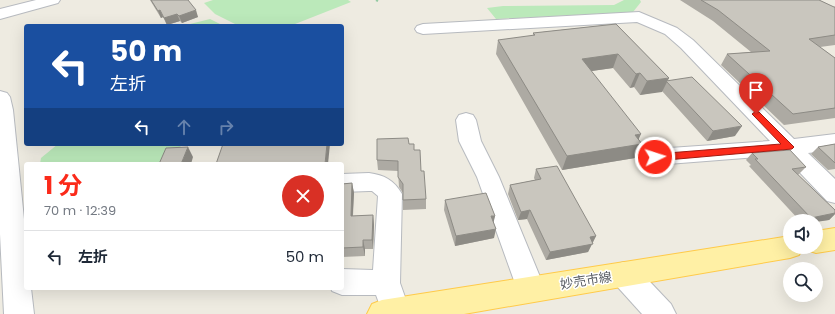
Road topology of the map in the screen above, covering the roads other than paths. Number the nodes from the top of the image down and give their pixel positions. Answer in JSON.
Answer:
{"nodes":[{"id":1,"x":53,"y":0,"type":"edge"},
{"id":2,"x":0,"y":14,"type":"edge"},
{"id":3,"x":423,"y":29,"type":"dead end"},
{"id":4,"x":0,"y":97,"type":"edge"},
{"id":5,"x":466,"y":120,"type":"dead end"},
{"id":6,"x":835,"y":142,"type":"edge"},
{"id":7,"x":789,"y":147,"type":"junction"},
{"id":8,"x":655,"y":157,"type":"dead end"},
{"id":9,"x":344,"y":183,"type":"edge"},
{"id":10,"x":835,"y":194,"type":"edge"},
{"id":11,"x":835,"y":239,"type":"edge"},
{"id":12,"x":823,"y":241,"type":"edge"},
{"id":13,"x":20,"y":245,"type":"edge"},
{"id":14,"x":783,"y":248,"type":"edge"},
{"id":15,"x":624,"y":274,"type":"junction"},
{"id":16,"x":344,"y":282,"type":"edge"},
{"id":17,"x":386,"y":283,"type":"junction"},
{"id":18,"x":531,"y":289,"type":"junction"},
{"id":19,"x":389,"y":313,"type":"edge"},
{"id":20,"x":19,"y":314,"type":"edge"},
{"id":21,"x":661,"y":314,"type":"edge"}],
"edges":[{"from":1,"to":2,"type":"street"},
{"from":3,"to":7,"type":"street"},
{"from":4,"to":13,"type":"street"},
{"from":5,"to":18,"type":"street"},
{"from":6,"to":7,"type":"street"},
{"from":7,"to":8,"type":"street"},
{"from":7,"to":10,"type":"street"},
{"from":9,"to":17,"type":"street"},
{"from":11,"to":12,"type":"main road"},
{"from":13,"to":20,"type":"street"},
{"from":14,"to":15,"type":"main road","name":"妙売市線"},
{"from":15,"to":18,"type":"main road","name":"妙売市線"},
{"from":15,"to":21,"type":"street"},
{"from":16,"to":17,"type":"street"},
{"from":17,"to":19,"type":"street"},
{"from":18,"to":19,"type":"main road","name":"妙売市線"}]}
